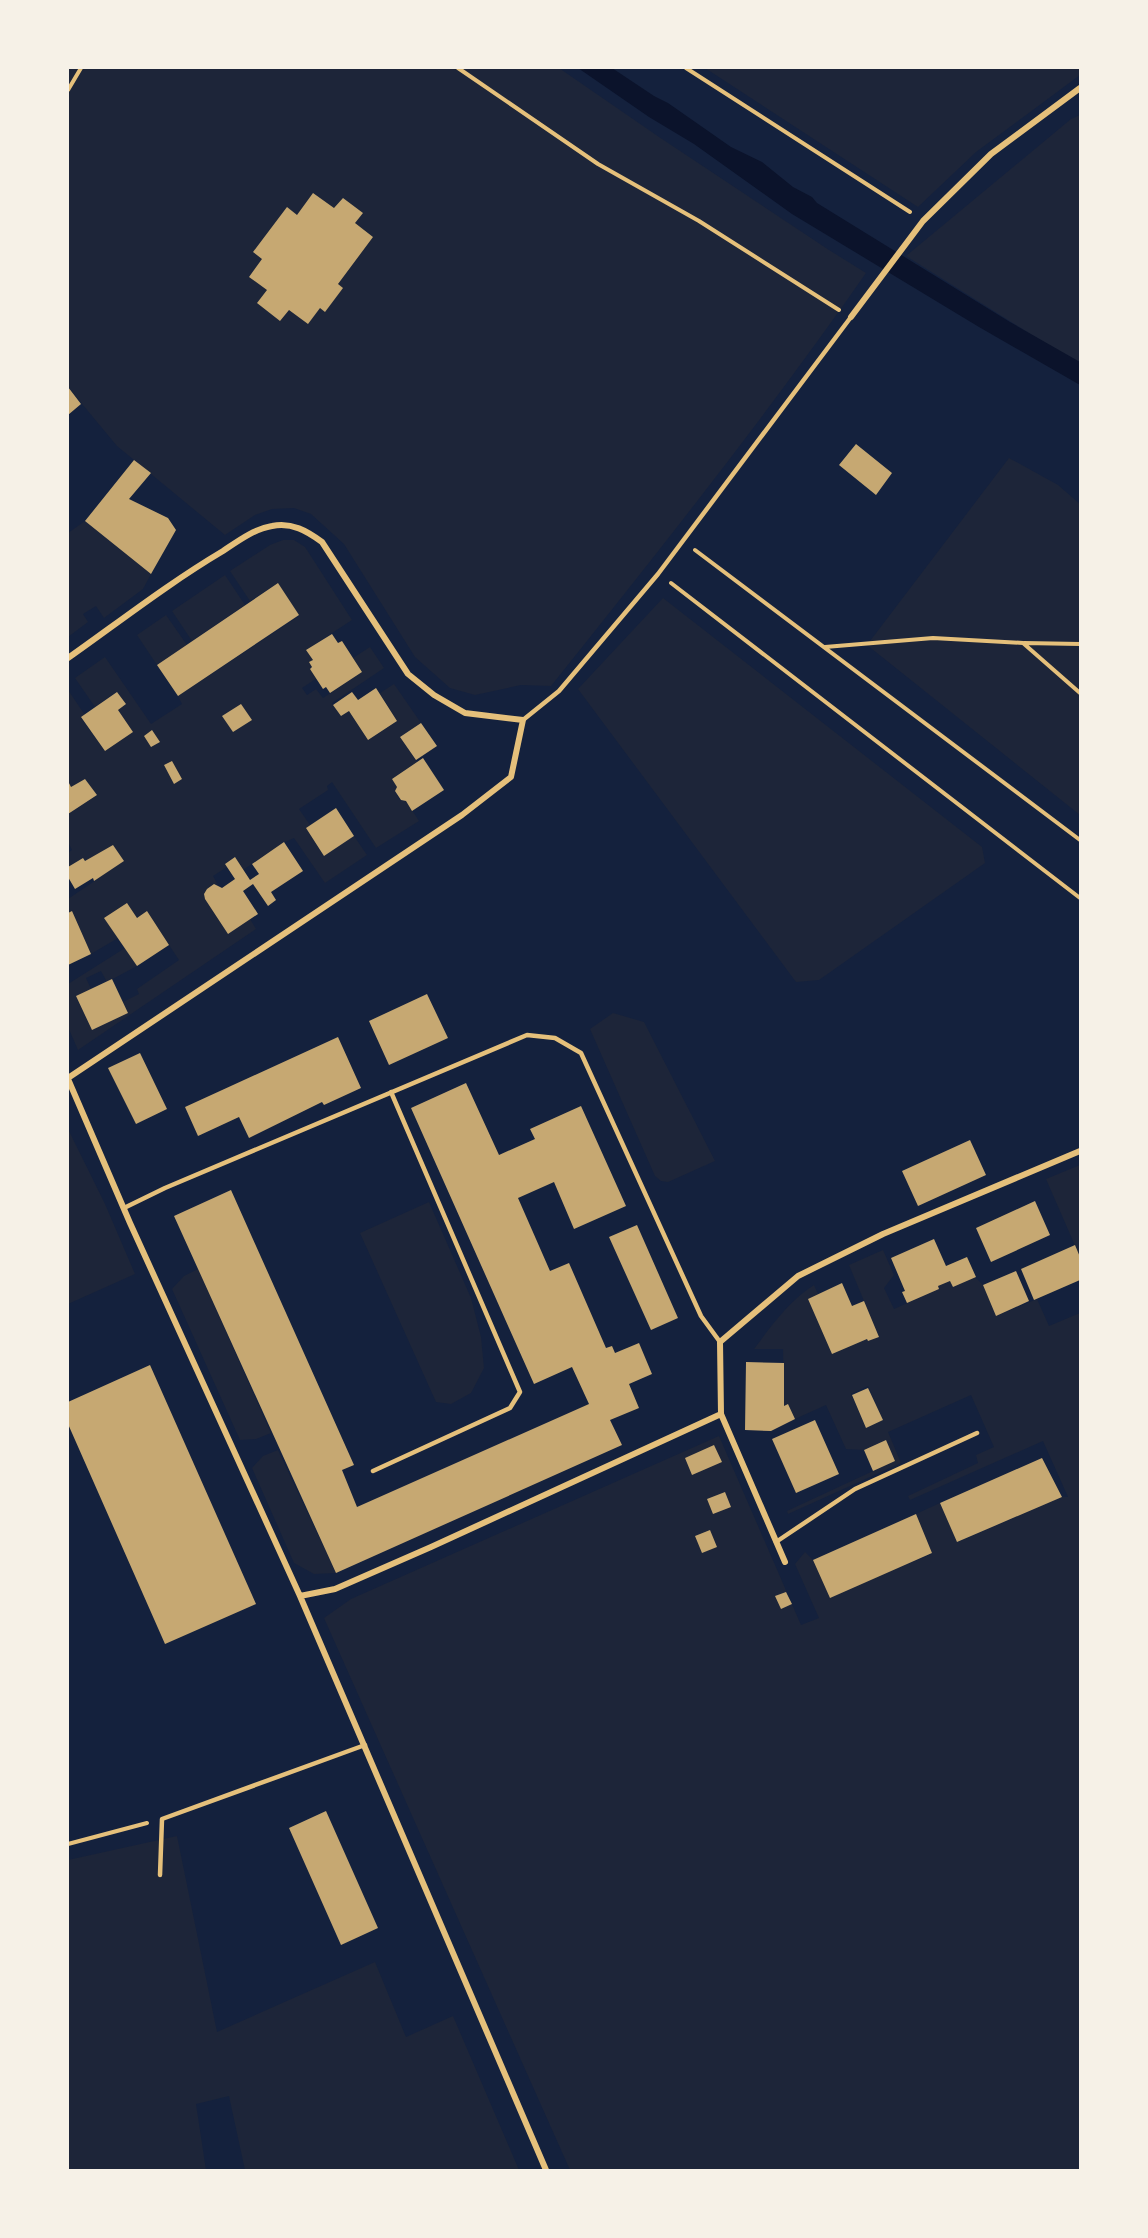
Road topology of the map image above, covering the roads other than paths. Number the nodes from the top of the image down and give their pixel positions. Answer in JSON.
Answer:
{"nodes":[{"id":1,"x":1080,"y":88,"type":"edge"},
{"id":2,"x":851,"y":317,"type":"joint"},
{"id":3,"x":68,"y":658,"type":"edge"},
{"id":4,"x":523,"y":720,"type":"junction"},
{"id":5,"x":68,"y":1082,"type":"edge"},
{"id":6,"x":391,"y":1092,"type":"junction"},
{"id":7,"x":1080,"y":1151,"type":"edge"},
{"id":8,"x":124,"y":1208,"type":"junction"},
{"id":9,"x":720,"y":1342,"type":"junction"},
{"id":10,"x":721,"y":1414,"type":"junction"},
{"id":11,"x":977,"y":1433,"type":"dead end"},
{"id":12,"x":372,"y":1471,"type":"dead end"},
{"id":13,"x":776,"y":1542,"type":"junction"},
{"id":14,"x":785,"y":1562,"type":"dead end"},
{"id":15,"x":300,"y":1596,"type":"junction"},
{"id":16,"x":364,"y":1745,"type":"junction"},
{"id":17,"x":160,"y":1875,"type":"dead end"},
{"id":18,"x":546,"y":2170,"type":"edge"}],
"edges":[{"from":1,"to":2,"type":"street"},
{"from":2,"to":4,"type":"lane"},
{"from":3,"to":4,"type":"street"},
{"from":4,"to":5,"type":"street"},
{"from":5,"to":8,"type":"street"},
{"from":6,"to":8,"type":"lane"},
{"from":6,"to":9,"type":"lane"},
{"from":6,"to":12,"type":"lane"},
{"from":7,"to":9,"type":"street"},
{"from":8,"to":15,"type":"street"},
{"from":9,"to":10,"type":"street"},
{"from":10,"to":13,"type":"street"},
{"from":10,"to":15,"type":"street"},
{"from":11,"to":13,"type":"lane"},
{"from":13,"to":14,"type":"street"},
{"from":15,"to":16,"type":"street"},
{"from":16,"to":17,"type":"lane"},
{"from":16,"to":18,"type":"street"}]}
